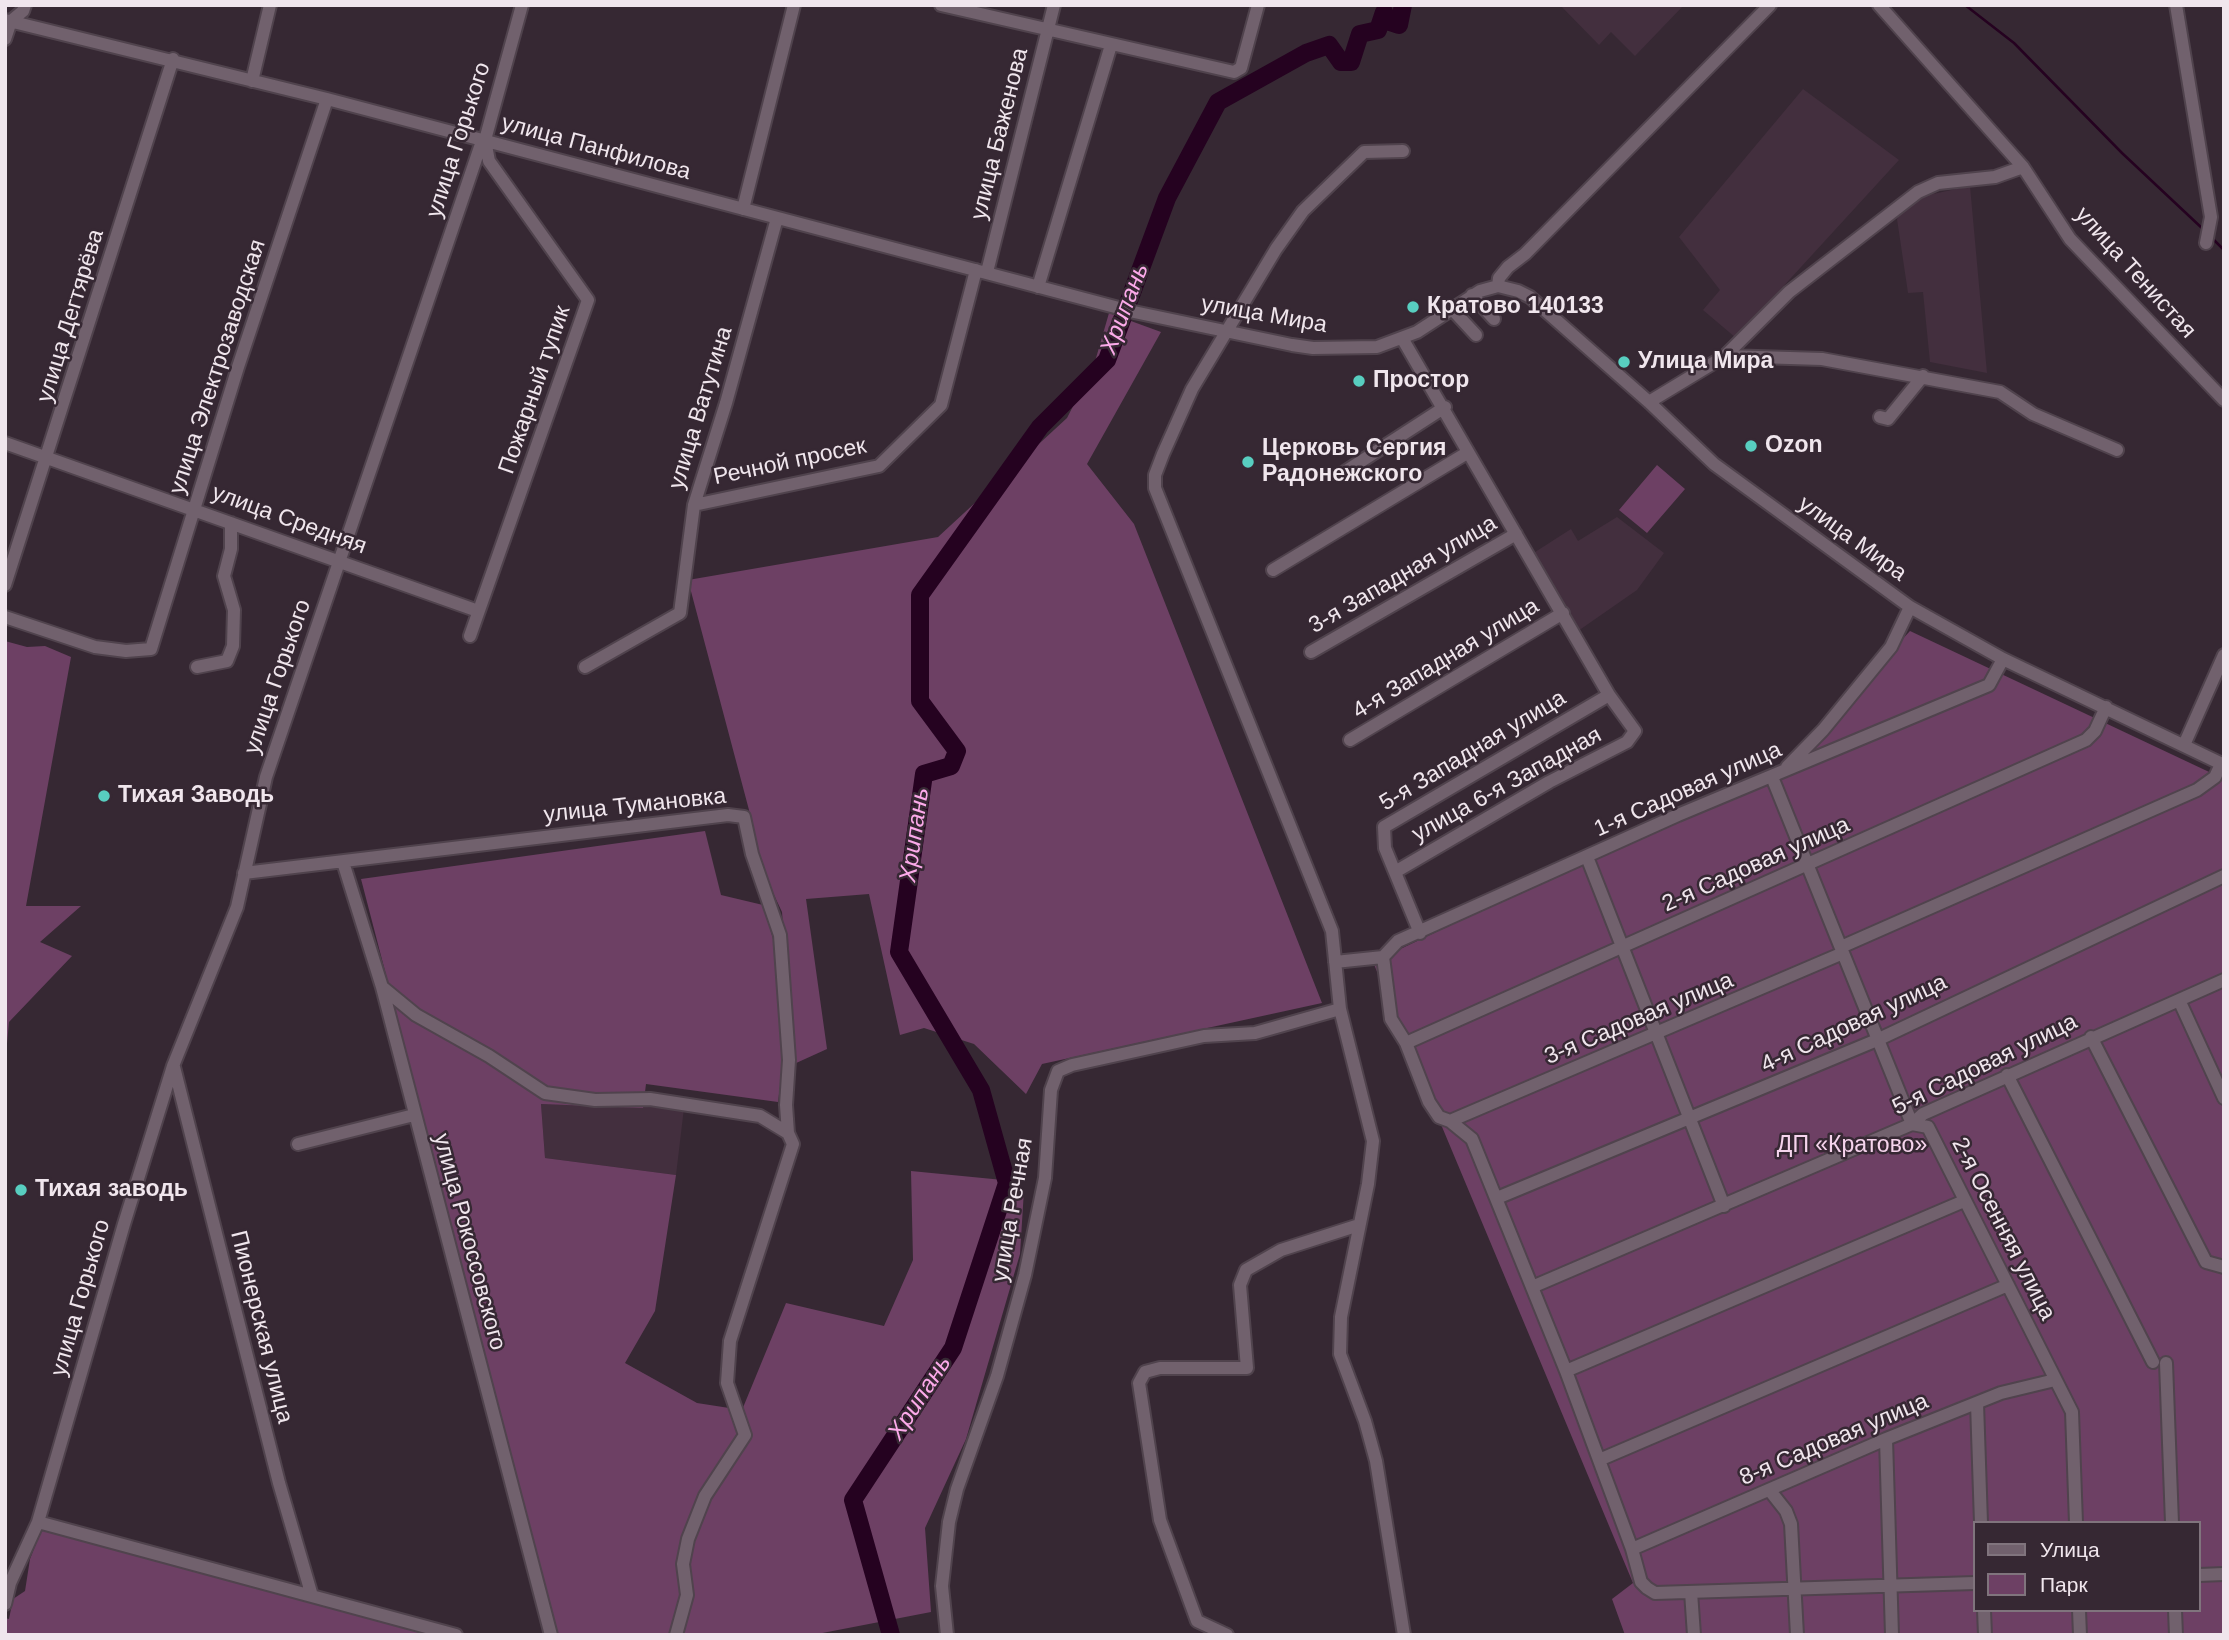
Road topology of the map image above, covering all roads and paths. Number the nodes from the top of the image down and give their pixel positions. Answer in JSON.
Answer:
{"nodes":[{"id":1,"x":25,"y":5,"type":"edge"},
{"id":2,"x":270,"y":5,"type":"edge"},
{"id":3,"x":522,"y":5,"type":"edge"},
{"id":4,"x":794,"y":5,"type":"edge"},
{"id":5,"x":941,"y":5,"type":"edge"},
{"id":6,"x":1054,"y":5,"type":"edge"},
{"id":7,"x":1258,"y":5,"type":"edge"},
{"id":8,"x":1770,"y":5,"type":"edge"},
{"id":9,"x":1879,"y":5,"type":"edge"},
{"id":10,"x":2176,"y":5,"type":"edge"},
{"id":11,"x":8,"y":20,"type":"edge"},
{"id":12,"x":1048,"y":31,"type":"junction"},
{"id":13,"x":5,"y":39,"type":"edge"},
{"id":14,"x":1111,"y":45,"type":"junction"},
{"id":15,"x":173,"y":59,"type":"junction"},
{"id":16,"x":252,"y":81,"type":"junction"},
{"id":17,"x":327,"y":99,"type":"junction"},
{"id":18,"x":485,"y":140,"type":"junction"},
{"id":19,"x":1403,"y":151,"type":"dead end"},
{"id":20,"x":2023,"y":167,"type":"junction"},
{"id":21,"x":743,"y":208,"type":"junction"},
{"id":22,"x":777,"y":218,"type":"junction"},
{"id":23,"x":2206,"y":243,"type":"dead end"},
{"id":24,"x":981,"y":271,"type":"junction"},
{"id":25,"x":1038,"y":286,"type":"junction"},
{"id":26,"x":1498,"y":286,"type":"junction"},
{"id":27,"x":1472,"y":295,"type":"junction"},
{"id":28,"x":1451,"y":308,"type":"junction"},
{"id":29,"x":1134,"y":312,"type":"joint"},
{"id":30,"x":1494,"y":318,"type":"dead end"},
{"id":31,"x":1226,"y":332,"type":"junction"},
{"id":32,"x":1476,"y":335,"type":"dead end"},
{"id":33,"x":1402,"y":338,"type":"junction"},
{"id":34,"x":1725,"y":356,"type":"junction"},
{"id":35,"x":1926,"y":377,"type":"junction"},
{"id":36,"x":2224,"y":400,"type":"edge"},
{"id":37,"x":1649,"y":402,"type":"junction"},
{"id":38,"x":1445,"y":407,"type":"junction"},
{"id":39,"x":1880,"y":417,"type":"dead end"},
{"id":40,"x":5,"y":443,"type":"edge"},
{"id":41,"x":2117,"y":450,"type":"dead end"},
{"id":42,"x":1467,"y":453,"type":"junction"},
{"id":43,"x":49,"y":456,"type":"junction"},
{"id":44,"x":1343,"y":473,"type":"dead end"},
{"id":45,"x":694,"y":505,"type":"junction"},
{"id":46,"x":195,"y":509,"type":"junction"},
{"id":47,"x":231,"y":523,"type":"junction"},
{"id":48,"x":1516,"y":534,"type":"junction"},
{"id":49,"x":340,"y":560,"type":"junction"},
{"id":50,"x":1273,"y":570,"type":"dead end"},
{"id":51,"x":5,"y":585,"type":"edge"},
{"id":52,"x":1910,"y":607,"type":"junction"},
{"id":53,"x":478,"y":611,"type":"junction"},
{"id":54,"x":1563,"y":613,"type":"junction"},
{"id":55,"x":5,"y":617,"type":"edge"},
{"id":56,"x":470,"y":636,"type":"dead end"},
{"id":57,"x":1311,"y":652,"type":"dead end"},
{"id":58,"x":2224,"y":655,"type":"edge"},
{"id":59,"x":2003,"y":659,"type":"junction"},
{"id":60,"x":197,"y":667,"type":"dead end"},
{"id":61,"x":585,"y":667,"type":"dead end"},
{"id":62,"x":1609,"y":695,"type":"junction"},
{"id":63,"x":2106,"y":706,"type":"junction"},
{"id":64,"x":1350,"y":740,"type":"dead end"},
{"id":65,"x":2184,"y":745,"type":"junction"},
{"id":66,"x":2222,"y":764,"type":"edge"},
{"id":67,"x":1777,"y":774,"type":"junction"},
{"id":68,"x":1587,"y":857,"type":"junction"},
{"id":69,"x":343,"y":862,"type":"junction"},
{"id":70,"x":1808,"y":864,"type":"junction"},
{"id":71,"x":1395,"y":872,"type":"junction"},
{"id":72,"x":244,"y":873,"type":"junction"},
{"id":73,"x":2224,"y":877,"type":"edge"},
{"id":74,"x":1420,"y":933,"type":"junction"},
{"id":75,"x":1621,"y":949,"type":"junction"},
{"id":76,"x":1842,"y":950,"type":"junction"},
{"id":77,"x":1383,"y":957,"type":"junction"},
{"id":78,"x":1335,"y":962,"type":"junction"},
{"id":79,"x":2224,"y":980,"type":"edge"},
{"id":80,"x":382,"y":987,"type":"junction"},
{"id":81,"x":2179,"y":1000,"type":"junction"},
{"id":82,"x":1340,"y":1009,"type":"junction"},
{"id":83,"x":1655,"y":1036,"type":"junction"},
{"id":84,"x":2091,"y":1037,"type":"junction"},
{"id":85,"x":1877,"y":1040,"type":"junction"},
{"id":86,"x":1406,"y":1043,"type":"junction"},
{"id":87,"x":173,"y":1066,"type":"junction"},
{"id":88,"x":2007,"y":1075,"type":"junction"},
{"id":89,"x":2224,"y":1098,"type":"edge"},
{"id":90,"x":414,"y":1115,"type":"junction"},
{"id":91,"x":1689,"y":1120,"type":"junction"},
{"id":92,"x":1450,"y":1121,"type":"junction"},
{"id":93,"x":1912,"y":1124,"type":"junction"},
{"id":94,"x":788,"y":1133,"type":"junction"},
{"id":95,"x":298,"y":1144,"type":"dead end"},
{"id":96,"x":1496,"y":1198,"type":"junction"},
{"id":97,"x":1964,"y":1201,"type":"junction"},
{"id":98,"x":1724,"y":1206,"type":"junction"},
{"id":99,"x":1359,"y":1226,"type":"junction"},
{"id":100,"x":2224,"y":1266,"type":"edge"},
{"id":101,"x":2008,"y":1284,"type":"junction"},
{"id":102,"x":1532,"y":1287,"type":"junction"},
{"id":103,"x":1566,"y":1371,"type":"junction"},
{"id":104,"x":2055,"y":1380,"type":"junction"},
{"id":105,"x":1977,"y":1403,"type":"junction"},
{"id":106,"x":1886,"y":1439,"type":"junction"},
{"id":107,"x":1599,"y":1460,"type":"junction"},
{"id":108,"x":1770,"y":1492,"type":"junction"},
{"id":109,"x":1981,"y":1521,"type":"edge"},
{"id":110,"x":2076,"y":1521,"type":"edge"},
{"id":111,"x":2172,"y":1521,"type":"edge"},
{"id":112,"x":38,"y":1522,"type":"junction"},
{"id":113,"x":1632,"y":1549,"type":"junction"},
{"id":114,"x":2224,"y":1574,"type":"edge"},
{"id":115,"x":2201,"y":1575,"type":"edge"},
{"id":116,"x":1974,"y":1583,"type":"edge"},
{"id":117,"x":1889,"y":1585,"type":"junction"},
{"id":118,"x":1795,"y":1587,"type":"junction"},
{"id":119,"x":1691,"y":1592,"type":"junction"},
{"id":120,"x":312,"y":1596,"type":"junction"},
{"id":121,"x":5,"y":1604,"type":"edge"},
{"id":122,"x":1984,"y":1612,"type":"edge"},
{"id":123,"x":2079,"y":1612,"type":"edge"},
{"id":124,"x":2175,"y":1612,"type":"edge"},
{"id":125,"x":456,"y":1635,"type":"edge"},
{"id":126,"x":551,"y":1635,"type":"edge"},
{"id":127,"x":677,"y":1635,"type":"edge"},
{"id":128,"x":947,"y":1635,"type":"edge"},
{"id":129,"x":1227,"y":1635,"type":"edge"},
{"id":130,"x":1404,"y":1635,"type":"edge"},
{"id":131,"x":1694,"y":1635,"type":"edge"},
{"id":132,"x":1797,"y":1635,"type":"edge"},
{"id":133,"x":1892,"y":1635,"type":"edge"},
{"id":134,"x":1985,"y":1635,"type":"edge"},
{"id":135,"x":2080,"y":1635,"type":"edge"},
{"id":136,"x":2176,"y":1635,"type":"edge"}],
"edges":[{"from":1,"to":11,"type":"street"},
{"from":2,"to":16,"type":"street"},
{"from":3,"to":18,"type":"street","name":"улица Горького"},
{"from":4,"to":21,"type":"street"},
{"from":5,"to":12,"type":"street"},
{"from":6,"to":12,"type":"street","name":"улица Баженова"},
{"from":7,"to":14,"type":"street"},
{"from":8,"to":26,"type":"street"},
{"from":9,"to":20,"type":"street","name":"улица Тенистая"},
{"from":10,"to":23,"type":"street"},
{"from":11,"to":13,"type":"street"},
{"from":11,"to":15,"type":"street","name":"улица Панфилова"},
{"from":12,"to":14,"type":"street"},
{"from":12,"to":24,"type":"street","name":"улица Баженова"},
{"from":14,"to":25,"type":"street"},
{"from":15,"to":16,"type":"street","name":"улица Панфилова"},
{"from":15,"to":43,"type":"street","name":"улица Дегтярёва"},
{"from":16,"to":17,"type":"street","name":"улица Панфилова"},
{"from":17,"to":18,"type":"street","name":"улица Панфилова"},
{"from":17,"to":46,"type":"street","name":"улица Электрозаводская"},
{"from":18,"to":21,"type":"street","name":"улица Панфилова"},
{"from":18,"to":49,"type":"street","name":"улица Горького"},
{"from":18,"to":53,"type":"street","name":"Пожарный тупик"},
{"from":19,"to":31,"type":"street"},
{"from":20,"to":34,"type":"street"},
{"from":20,"to":36,"type":"street","name":"улица Тенистая"},
{"from":21,"to":22,"type":"street","name":"улица Панфилова"},
{"from":22,"to":24,"type":"street","name":"улица Панфилова"},
{"from":22,"to":45,"type":"street","name":"улица Ватутина"},
{"from":24,"to":25,"type":"street","name":"улица Панфилова"},
{"from":24,"to":45,"type":"street","name":"Речной просек"},
{"from":25,"to":29,"type":"street","name":"улица Панфилова"},
{"from":26,"to":27,"type":"street","name":"улица Мира"},
{"from":26,"to":37,"type":"street","name":"улица Мира"},
{"from":27,"to":28,"type":"street","name":"улица Мира"},
{"from":27,"to":30,"type":"street"},
{"from":28,"to":32,"type":"street"},
{"from":28,"to":33,"type":"street","name":"улица Мира"},
{"from":29,"to":31,"type":"street","name":"улица Мира"},
{"from":31,"to":33,"type":"street","name":"улица Мира"},
{"from":31,"to":78,"type":"street"},
{"from":33,"to":38,"type":"street"},
{"from":34,"to":35,"type":"street"},
{"from":34,"to":37,"type":"street"},
{"from":35,"to":39,"type":"street"},
{"from":35,"to":41,"type":"street"},
{"from":37,"to":52,"type":"street","name":"улица Мира"},
{"from":38,"to":42,"type":"street"},
{"from":38,"to":44,"type":"street"},
{"from":40,"to":43,"type":"street","name":"улица Средняя"},
{"from":42,"to":48,"type":"street"},
{"from":42,"to":50,"type":"street"},
{"from":43,"to":46,"type":"street","name":"улица Средняя"},
{"from":43,"to":51,"type":"street","name":"улица Дегтярёва"},
{"from":45,"to":61,"type":"street","name":"улица Ватутина"},
{"from":46,"to":47,"type":"street","name":"улица Средняя"},
{"from":46,"to":55,"type":"street","name":"улица Электрозаводская"},
{"from":47,"to":49,"type":"street","name":"улица Средняя"},
{"from":47,"to":60,"type":"street"},
{"from":48,"to":54,"type":"street"},
{"from":48,"to":57,"type":"street","name":"3-я Западная улица"},
{"from":49,"to":53,"type":"street","name":"улица Средняя"},
{"from":49,"to":72,"type":"street","name":"улица Горького"},
{"from":52,"to":59,"type":"street","name":"улица Мира"},
{"from":52,"to":67,"type":"street"},
{"from":53,"to":56,"type":"street","name":"Пожарный тупик"},
{"from":54,"to":62,"type":"street"},
{"from":54,"to":64,"type":"street","name":"4-я Западная улица"},
{"from":58,"to":65,"type":"street"},
{"from":59,"to":63,"type":"street","name":"улица Мира"},
{"from":59,"to":67,"type":"street","name":"1-я Садовая улица"},
{"from":62,"to":71,"type":"street","name":"5-я Западная улица"},
{"from":62,"to":71,"type":"street","name":"улица 6-я Западная"},
{"from":63,"to":65,"type":"street","name":"улица Мира"},
{"from":63,"to":70,"type":"street","name":"2-я Садовая улица"},
{"from":65,"to":66,"type":"street","name":"улица Мира"},
{"from":66,"to":76,"type":"street","name":"3-я Садовая улица"},
{"from":67,"to":68,"type":"street","name":"1-я Садовая улица"},
{"from":67,"to":70,"type":"street","name":"2-я Осенняя улица"},
{"from":68,"to":74,"type":"street","name":"1-я Садовая улица"},
{"from":68,"to":75,"type":"street"},
{"from":69,"to":72,"type":"street","name":"улица Тумановка"},
{"from":69,"to":80,"type":"street","name":"улица Рокоссовского"},
{"from":69,"to":94,"type":"street","name":"улица Тумановка"},
{"from":70,"to":75,"type":"street","name":"2-я Садовая улица"},
{"from":70,"to":76,"type":"street","name":"2-я Осенняя улица"},
{"from":71,"to":74,"type":"street","name":"5-я Западная улица"},
{"from":72,"to":87,"type":"street","name":"улица Горького"},
{"from":73,"to":85,"type":"street","name":"4-я Садовая улица"},
{"from":74,"to":77,"type":"street","name":"1-я Садовая улица"},
{"from":75,"to":83,"type":"street"},
{"from":75,"to":86,"type":"street","name":"2-я Садовая улица"},
{"from":76,"to":83,"type":"street","name":"3-я Садовая улица"},
{"from":76,"to":85,"type":"street","name":"2-я Осенняя улица"},
{"from":77,"to":78,"type":"street"},
{"from":77,"to":86,"type":"street"},
{"from":78,"to":82,"type":"street"},
{"from":79,"to":81,"type":"street","name":"5-я Садовая улица"},
{"from":80,"to":90,"type":"street","name":"улица Рокоссовского"},
{"from":80,"to":94,"type":"street"},
{"from":81,"to":84,"type":"street","name":"5-я Садовая улица"},
{"from":81,"to":89,"type":"street"},
{"from":82,"to":99,"type":"street"},
{"from":82,"to":128,"type":"street","name":"улица Речная"},
{"from":83,"to":91,"type":"street"},
{"from":83,"to":92,"type":"street","name":"3-я Садовая улица"},
{"from":84,"to":88,"type":"street","name":"5-я Садовая улица"},
{"from":84,"to":100,"type":"street"},
{"from":85,"to":91,"type":"street","name":"4-я Садовая улица"},
{"from":85,"to":93,"type":"street","name":"2-я Осенняя улица"},
{"from":86,"to":92,"type":"street"},
{"from":87,"to":112,"type":"street","name":"улица Горького"},
{"from":87,"to":120,"type":"street","name":"Пионерская улица"},
{"from":88,"to":93,"type":"street","name":"5-я Садовая улица"},
{"from":88,"to":111,"type":"street"},
{"from":90,"to":95,"type":"street"},
{"from":90,"to":126,"type":"street","name":"улица Рокоссовского"},
{"from":91,"to":96,"type":"street","name":"4-я Садовая улица"},
{"from":91,"to":98,"type":"street"},
{"from":92,"to":96,"type":"street"},
{"from":93,"to":97,"type":"street","name":"2-я Осенняя улица"},
{"from":93,"to":98,"type":"street","name":"5-я Садовая улица"},
{"from":94,"to":127,"type":"street","name":"улица Тумановка"},
{"from":96,"to":102,"type":"street"},
{"from":97,"to":101,"type":"street","name":"2-я Осенняя улица"},
{"from":97,"to":103,"type":"street"},
{"from":98,"to":102,"type":"street","name":"5-я Садовая улица"},
{"from":99,"to":129,"type":"street"},
{"from":99,"to":130,"type":"street"},
{"from":101,"to":104,"type":"street","name":"2-я Осенняя улица"},
{"from":101,"to":107,"type":"street"},
{"from":102,"to":103,"type":"street"},
{"from":103,"to":107,"type":"street"},
{"from":104,"to":105,"type":"street","name":"8-я Садовая улица"},
{"from":104,"to":110,"type":"street","name":"2-я Осенняя улица"},
{"from":105,"to":106,"type":"street","name":"8-я Садовая улица"},
{"from":105,"to":109,"type":"street"},
{"from":106,"to":108,"type":"street","name":"8-я Садовая улица"},
{"from":106,"to":117,"type":"street"},
{"from":107,"to":113,"type":"street"},
{"from":108,"to":113,"type":"street","name":"8-я Садовая улица"},
{"from":108,"to":118,"type":"street"},
{"from":112,"to":120,"type":"street"},
{"from":112,"to":121,"type":"street","name":"улица Горького"},
{"from":113,"to":119,"type":"street"},
{"from":114,"to":115,"type":"street"},
{"from":116,"to":117,"type":"street"},
{"from":117,"to":118,"type":"street"},
{"from":117,"to":133,"type":"street"},
{"from":118,"to":119,"type":"street"},
{"from":118,"to":132,"type":"street"},
{"from":119,"to":131,"type":"street"},
{"from":120,"to":125,"type":"street"},
{"from":122,"to":134,"type":"street"},
{"from":123,"to":135,"type":"street"},
{"from":124,"to":136,"type":"street"}]}
